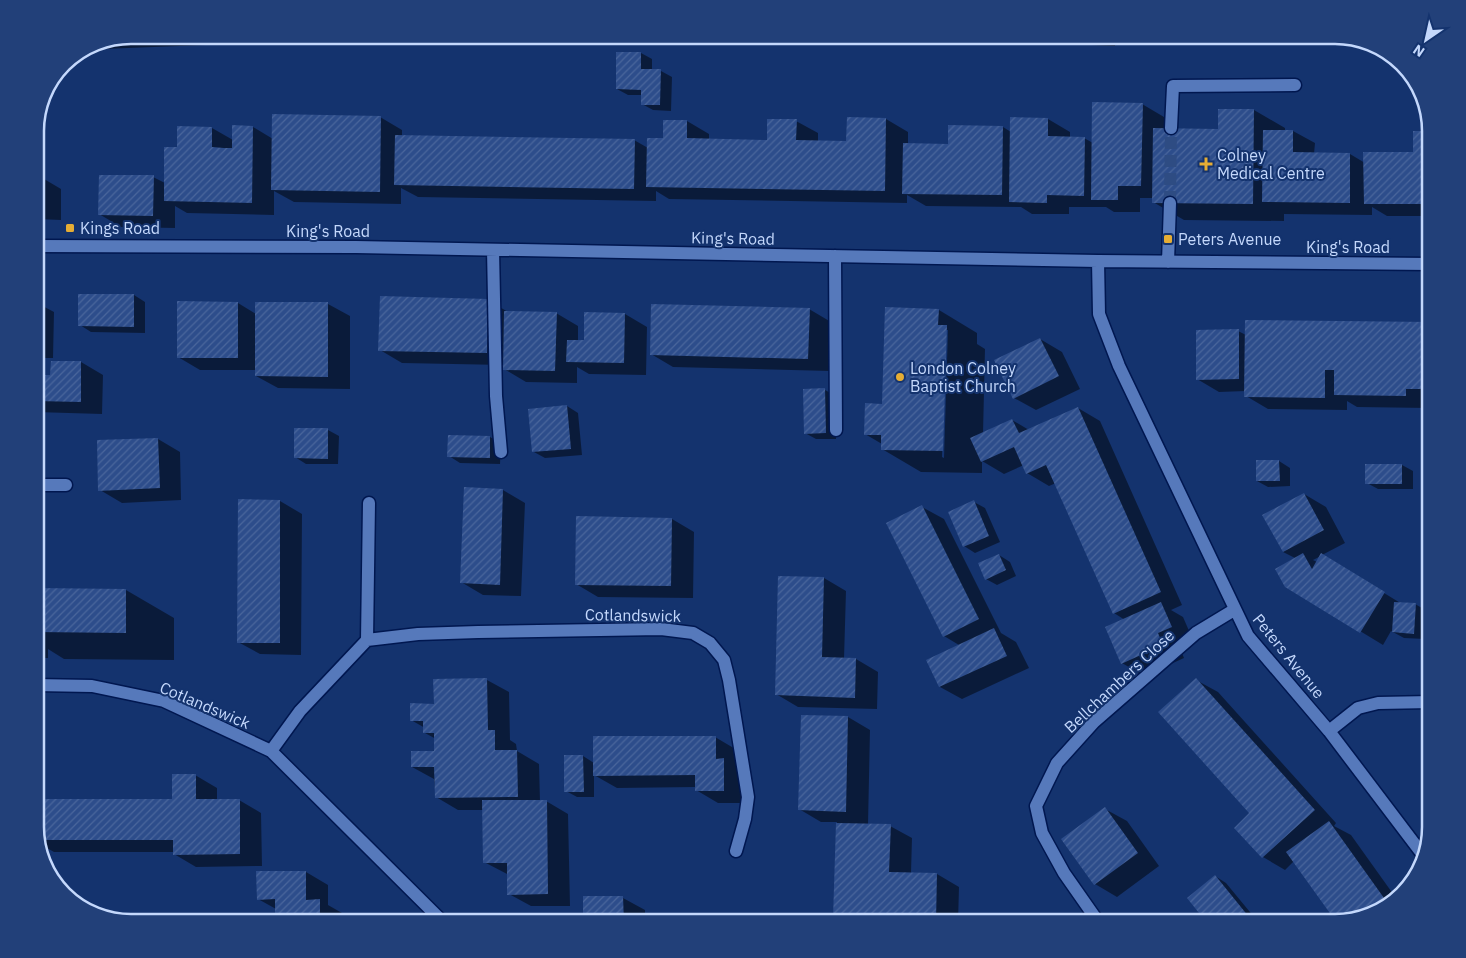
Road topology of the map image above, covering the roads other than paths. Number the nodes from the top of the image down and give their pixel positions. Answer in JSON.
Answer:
{"nodes":[{"id":1,"x":1295,"y":85,"type":"dead end"},
{"id":2,"x":1171,"y":128,"type":"tunnel mouth"},
{"id":3,"x":1170,"y":203,"type":"tunnel mouth"},
{"id":4,"x":44,"y":246,"type":"edge"},
{"id":5,"x":493,"y":250,"type":"junction"},
{"id":6,"x":835,"y":256,"type":"junction"},
{"id":7,"x":1098,"y":261,"type":"junction"},
{"id":8,"x":1168,"y":262,"type":"junction"},
{"id":9,"x":1422,"y":264,"type":"edge"},
{"id":10,"x":836,"y":430,"type":"dead end"},
{"id":11,"x":501,"y":452,"type":"dead end"},
{"id":12,"x":44,"y":485,"type":"edge"},
{"id":13,"x":66,"y":485,"type":"dead end"},
{"id":14,"x":368,"y":503,"type":"dead end"},
{"id":15,"x":1234,"y":610,"type":"junction"},
{"id":16,"x":367,"y":640,"type":"junction"},
{"id":17,"x":44,"y":685,"type":"edge"},
{"id":18,"x":1422,"y":702,"type":"edge"},
{"id":19,"x":1329,"y":731,"type":"junction"},
{"id":20,"x":270,"y":751,"type":"junction"},
{"id":21,"x":1419,"y":850,"type":"edge"},
{"id":22,"x":736,"y":851,"type":"dead end"},
{"id":23,"x":435,"y":914,"type":"edge"},
{"id":24,"x":1093,"y":914,"type":"edge"}],
"edges":[{"from":1,"to":2,"type":"street"},
{"from":3,"to":8,"type":"street"},
{"from":4,"to":5,"type":"street","name":"King's Road"},
{"from":5,"to":6,"type":"street","name":"King's Road"},
{"from":5,"to":11,"type":"street"},
{"from":6,"to":7,"type":"street","name":"King's Road"},
{"from":6,"to":10,"type":"street"},
{"from":7,"to":8,"type":"street","name":"King's Road"},
{"from":7,"to":15,"type":"street","name":"Peters Avenue"},
{"from":8,"to":9,"type":"street","name":"King's Road"},
{"from":12,"to":13,"type":"street"},
{"from":14,"to":16,"type":"street"},
{"from":15,"to":19,"type":"street","name":"Peters Avenue"},
{"from":15,"to":24,"type":"street","name":"Bellchambers Close"},
{"from":16,"to":20,"type":"street"},
{"from":16,"to":22,"type":"street","name":"Cotlandswick"},
{"from":17,"to":20,"type":"street","name":"Cotlandswick"},
{"from":18,"to":19,"type":"street"},
{"from":19,"to":21,"type":"street","name":"Peters Avenue"},
{"from":20,"to":23,"type":"street","name":"Cotlandswick"}]}
